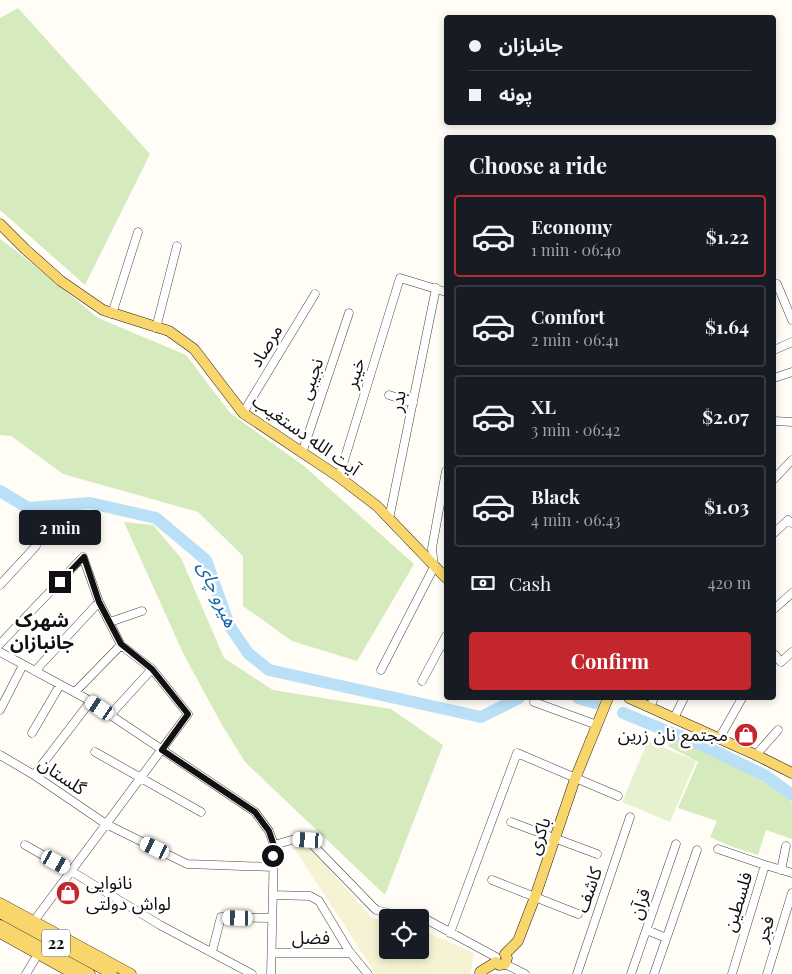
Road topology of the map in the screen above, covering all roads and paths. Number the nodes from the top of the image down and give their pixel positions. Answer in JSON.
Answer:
{"nodes":[{"id":1,"x":0,"y":224,"type":"edge"},
{"id":2,"x":138,"y":232,"type":"dead end"},
{"id":3,"x":176,"y":246,"type":"dead end"},
{"id":4,"x":777,"y":284,"type":"dead end"},
{"id":5,"x":436,"y":288,"type":"junction"},
{"id":6,"x":444,"y":291,"type":"edge"},
{"id":7,"x":315,"y":294,"type":"dead end"},
{"id":8,"x":349,"y":313,"type":"dead end"},
{"id":9,"x":112,"y":314,"type":"junction"},
{"id":10,"x":791,"y":315,"type":"edge"},
{"id":11,"x":156,"y":328,"type":"junction"},
{"id":12,"x":792,"y":342,"type":"edge"},
{"id":13,"x":776,"y":349,"type":"edge"},
{"id":14,"x":792,"y":372,"type":"edge"},
{"id":15,"x":776,"y":377,"type":"edge"},
{"id":16,"x":389,"y":395,"type":"dead end"},
{"id":17,"x":413,"y":403,"type":"junction"},
{"id":18,"x":243,"y":413,"type":"junction"},
{"id":19,"x":776,"y":421,"type":"edge"},
{"id":20,"x":792,"y":422,"type":"edge"},
{"id":21,"x":302,"y":453,"type":"junction"},
{"id":22,"x":792,"y":460,"type":"edge"},
{"id":23,"x":339,"y":477,"type":"junction"},
{"id":24,"x":776,"y":478,"type":"edge"},
{"id":25,"x":444,"y":482,"type":"edge"},
{"id":26,"x":390,"y":520,"type":"junction"},
{"id":27,"x":792,"y":523,"type":"edge"},
{"id":28,"x":776,"y":531,"type":"edge"},
{"id":29,"x":36,"y":546,"type":"dead end"},
{"id":30,"x":434,"y":567,"type":"junction"},
{"id":31,"x":444,"y":576,"type":"edge"},
{"id":32,"x":0,"y":585,"type":"edge"},
{"id":33,"x":792,"y":593,"type":"edge"},
{"id":34,"x":99,"y":602,"type":"junction"},
{"id":35,"x":776,"y":607,"type":"edge"},
{"id":36,"x":142,"y":611,"type":"dead end"},
{"id":37,"x":110,"y":622,"type":"junction"},
{"id":38,"x":444,"y":640,"type":"edge"},
{"id":39,"x":0,"y":644,"type":"edge"},
{"id":40,"x":121,"y":644,"type":"junction"},
{"id":41,"x":0,"y":652,"type":"edge"},
{"id":42,"x":792,"y":652,"type":"edge"},
{"id":43,"x":776,"y":656,"type":"edge"},
{"id":44,"x":23,"y":665,"type":"junction"},
{"id":45,"x":152,"y":669,"type":"junction"},
{"id":46,"x":381,"y":670,"type":"dead end"},
{"id":47,"x":35,"y":671,"type":"junction"},
{"id":48,"x":422,"y":681,"type":"dead end"},
{"id":49,"x":60,"y":684,"type":"junction"},
{"id":50,"x":75,"y":692,"type":"junction"},
{"id":51,"x":607,"y":700,"type":"edge"},
{"id":52,"x":683,"y":700,"type":"edge"},
{"id":53,"x":741,"y":700,"type":"edge"},
{"id":54,"x":90,"y":702,"type":"junction"},
{"id":55,"x":534,"y":702,"type":"dead end"},
{"id":56,"x":652,"y":702,"type":"edge"},
{"id":57,"x":0,"y":710,"type":"edge"},
{"id":58,"x":110,"y":715,"type":"junction"},
{"id":59,"x":674,"y":718,"type":"junction"},
{"id":60,"x":597,"y":724,"type":"junction"},
{"id":61,"x":778,"y":730,"type":"dead end"},
{"id":62,"x":32,"y":733,"type":"dead end"},
{"id":63,"x":719,"y":738,"type":"junction"},
{"id":64,"x":162,"y":750,"type":"junction"},
{"id":65,"x":95,"y":752,"type":"dead end"},
{"id":66,"x":0,"y":755,"type":"edge"},
{"id":67,"x":756,"y":755,"type":"junction"},
{"id":68,"x":792,"y":774,"type":"edge"},
{"id":69,"x":34,"y":775,"type":"junction"},
{"id":70,"x":140,"y":779,"type":"junction"},
{"id":71,"x":575,"y":779,"type":"junction"},
{"id":72,"x":618,"y":796,"type":"dead end"},
{"id":73,"x":201,"y":812,"type":"dead end"},
{"id":74,"x":630,"y":816,"type":"dead end"},
{"id":75,"x":511,"y":822,"type":"dead end"},
{"id":76,"x":106,"y":824,"type":"junction"},
{"id":77,"x":555,"y":839,"type":"junction"},
{"id":78,"x":676,"y":844,"type":"dead end"},
{"id":79,"x":25,"y":845,"type":"dead end"},
{"id":80,"x":274,"y":846,"type":"junction"},
{"id":81,"x":786,"y":846,"type":"dead end"},
{"id":82,"x":718,"y":849,"type":"dead end"},
{"id":83,"x":697,"y":850,"type":"dead end"},
{"id":84,"x":597,"y":854,"type":"dead end"},
{"id":85,"x":765,"y":865,"type":"junction"},
{"id":86,"x":273,"y":867,"type":"junction"},
{"id":87,"x":71,"y":870,"type":"junction"},
{"id":88,"x":780,"y":870,"type":"junction"},
{"id":89,"x":792,"y":874,"type":"edge"},
{"id":90,"x":492,"y":880,"type":"dead end"},
{"id":91,"x":792,"y":893,"type":"edge"},
{"id":92,"x":273,"y":895,"type":"junction"},
{"id":93,"x":535,"y":897,"type":"junction"},
{"id":94,"x":0,"y":903,"type":"edge"},
{"id":95,"x":0,"y":913,"type":"edge"},
{"id":96,"x":578,"y":914,"type":"dead end"},
{"id":97,"x":272,"y":918,"type":"junction"},
{"id":98,"x":34,"y":921,"type":"junction"},
{"id":99,"x":0,"y":925,"type":"edge"},
{"id":100,"x":647,"y":930,"type":"junction"},
{"id":101,"x":450,"y":933,"type":"junction"},
{"id":102,"x":0,"y":934,"type":"edge"},
{"id":103,"x":666,"y":938,"type":"junction"},
{"id":104,"x":212,"y":952,"type":"junction"},
{"id":105,"x":272,"y":953,"type":"junction"},
{"id":106,"x":351,"y":953,"type":"junction"},
{"id":107,"x":38,"y":954,"type":"junction"},
{"id":108,"x":501,"y":959,"type":"junction"},
{"id":109,"x":26,"y":974,"type":"edge"},
{"id":110,"x":74,"y":974,"type":"edge"},
{"id":111,"x":90,"y":974,"type":"edge"},
{"id":112,"x":112,"y":974,"type":"edge"},
{"id":113,"x":131,"y":974,"type":"edge"},
{"id":114,"x":252,"y":974,"type":"edge"},
{"id":115,"x":271,"y":974,"type":"edge"},
{"id":116,"x":368,"y":974,"type":"edge"},
{"id":117,"x":480,"y":974,"type":"edge"},
{"id":118,"x":525,"y":974,"type":"edge"},
{"id":119,"x":577,"y":974,"type":"edge"},
{"id":120,"x":631,"y":974,"type":"edge"},
{"id":121,"x":654,"y":974,"type":"edge"},
{"id":122,"x":732,"y":974,"type":"edge"},
{"id":123,"x":767,"y":974,"type":"edge"}],
"edges":[{"from":1,"to":9,"type":"main road","name":"آیت الله دستغیب"},
{"from":2,"to":9,"type":"street"},
{"from":3,"to":11,"type":"street"},
{"from":4,"to":10,"type":"street"},
{"from":5,"to":6,"type":"street"},
{"from":5,"to":17,"type":"street","name":"بدر"},
{"from":5,"to":23,"type":"street","name":"خیبر"},
{"from":7,"to":18,"type":"street","name":"مرصاد"},
{"from":8,"to":21,"type":"street","name":"نجیبی"},
{"from":9,"to":11,"type":"main road","name":"آیت الله دستغیب"},
{"from":11,"to":18,"type":"main road","name":"آیت الله دستغیب"},
{"from":12,"to":13,"type":"street"},
{"from":14,"to":15,"type":"street"},
{"from":16,"to":17,"type":"street"},
{"from":17,"to":26,"type":"street","name":"بدر"},
{"from":18,"to":21,"type":"main road","name":"آیت الله دستغیب"},
{"from":19,"to":20,"type":"street"},
{"from":21,"to":23,"type":"main road","name":"آیت الله دستغیب"},
{"from":22,"to":24,"type":"street"},
{"from":23,"to":26,"type":"main road","name":"آیت الله دستغیب"},
{"from":25,"to":30,"type":"street"},
{"from":26,"to":30,"type":"main road","name":"آیت الله دستغیب"},
{"from":27,"to":28,"type":"street"},
{"from":29,"to":32,"type":"street"},
{"from":30,"to":31,"type":"main road","name":"آیت الله دستغیب"},
{"from":30,"to":46,"type":"street"},
{"from":33,"to":35,"type":"street"},
{"from":34,"to":37,"type":"street"},
{"from":34,"to":39,"type":"street"},
{"from":34,"to":47,"type":"street"},
{"from":36,"to":37,"type":"street"},
{"from":37,"to":40,"type":"street"},
{"from":38,"to":48,"type":"street"},
{"from":40,"to":45,"type":"street"},
{"from":40,"to":50,"type":"street"},
{"from":41,"to":44,"type":"street"},
{"from":42,"to":43,"type":"street"},
{"from":44,"to":47,"type":"street"},
{"from":44,"to":57,"type":"street"},
{"from":45,"to":58,"type":"street"},
{"from":45,"to":64,"type":"street"},
{"from":47,"to":49,"type":"street"},
{"from":49,"to":50,"type":"street"},
{"from":49,"to":62,"type":"street"},
{"from":50,"to":54,"type":"street"},
{"from":51,"to":60,"type":"main road","name":"باکری"},
{"from":52,"to":59,"type":"street"},
{"from":53,"to":63,"type":"street"},
{"from":54,"to":58,"type":"street"},
{"from":54,"to":69,"type":"street"},
{"from":55,"to":60,"type":"street"},
{"from":56,"to":59,"type":"main road"},
{"from":58,"to":64,"type":"street"},
{"from":59,"to":63,"type":"main road"},
{"from":60,"to":71,"type":"main road","name":"باکری"},
{"from":61,"to":67,"type":"street"},
{"from":63,"to":67,"type":"main road"},
{"from":64,"to":70,"type":"street"},
{"from":64,"to":80,"type":"street"},
{"from":65,"to":70,"type":"street"},
{"from":66,"to":69,"type":"street","name":"گلستان"},
{"from":67,"to":68,"type":"main road"},
{"from":69,"to":76,"type":"street","name":"گلستان"},
{"from":70,"to":73,"type":"street"},
{"from":70,"to":76,"type":"street"},
{"from":71,"to":72,"type":"street"},
{"from":71,"to":77,"type":"main road","name":"باکری"},
{"from":71,"to":101,"type":"street"},
{"from":74,"to":119,"type":"street","name":"کاشف"},
{"from":75,"to":77,"type":"street"},
{"from":76,"to":86,"type":"street","name":"گلستان"},
{"from":76,"to":87,"type":"street"},
{"from":77,"to":84,"type":"street"},
{"from":77,"to":93,"type":"main road","name":"باکری"},
{"from":78,"to":100,"type":"street","name":"قرآن"},
{"from":79,"to":87,"type":"street"},
{"from":80,"to":86,"type":"street"},
{"from":80,"to":101,"type":"street"},
{"from":81,"to":88,"type":"street"},
{"from":82,"to":85,"type":"street"},
{"from":83,"to":103,"type":"street"},
{"from":85,"to":88,"type":"street","name":"فلسطین"},
{"from":85,"to":122,"type":"street","name":"فلسطین"},
{"from":86,"to":92,"type":"street"},
{"from":87,"to":98,"type":"street"},
{"from":87,"to":104,"type":"street"},
{"from":88,"to":89,"type":"street","name":"فلسطین"},
{"from":90,"to":93,"type":"street"},
{"from":91,"to":123,"type":"street","name":"فجر"},
{"from":92,"to":97,"type":"street"},
{"from":92,"to":106,"type":"street"},
{"from":93,"to":96,"type":"street"},
{"from":93,"to":108,"type":"main road","name":"باکری"},
{"from":94,"to":98,"type":"main road"},
{"from":95,"to":112,"type":"main road","number":"22"},
{"from":97,"to":104,"type":"street"},
{"from":97,"to":105,"type":"street"},
{"from":98,"to":113,"type":"main road"},
{"from":99,"to":111,"type":"main road","number":"22"},
{"from":100,"to":103,"type":"street"},
{"from":100,"to":120,"type":"street","name":"قرآن"},
{"from":101,"to":108,"type":"street"},
{"from":102,"to":107,"type":"main road"},
{"from":103,"to":121,"type":"street"},
{"from":104,"to":114,"type":"street"},
{"from":105,"to":106,"type":"street","name":"فضل"},
{"from":105,"to":115,"type":"street"},
{"from":106,"to":116,"type":"street"},
{"from":107,"to":109,"type":"street"},
{"from":107,"to":110,"type":"main road"},
{"from":108,"to":117,"type":"main road","name":"باکری"},
{"from":108,"to":118,"type":"street"}]}
